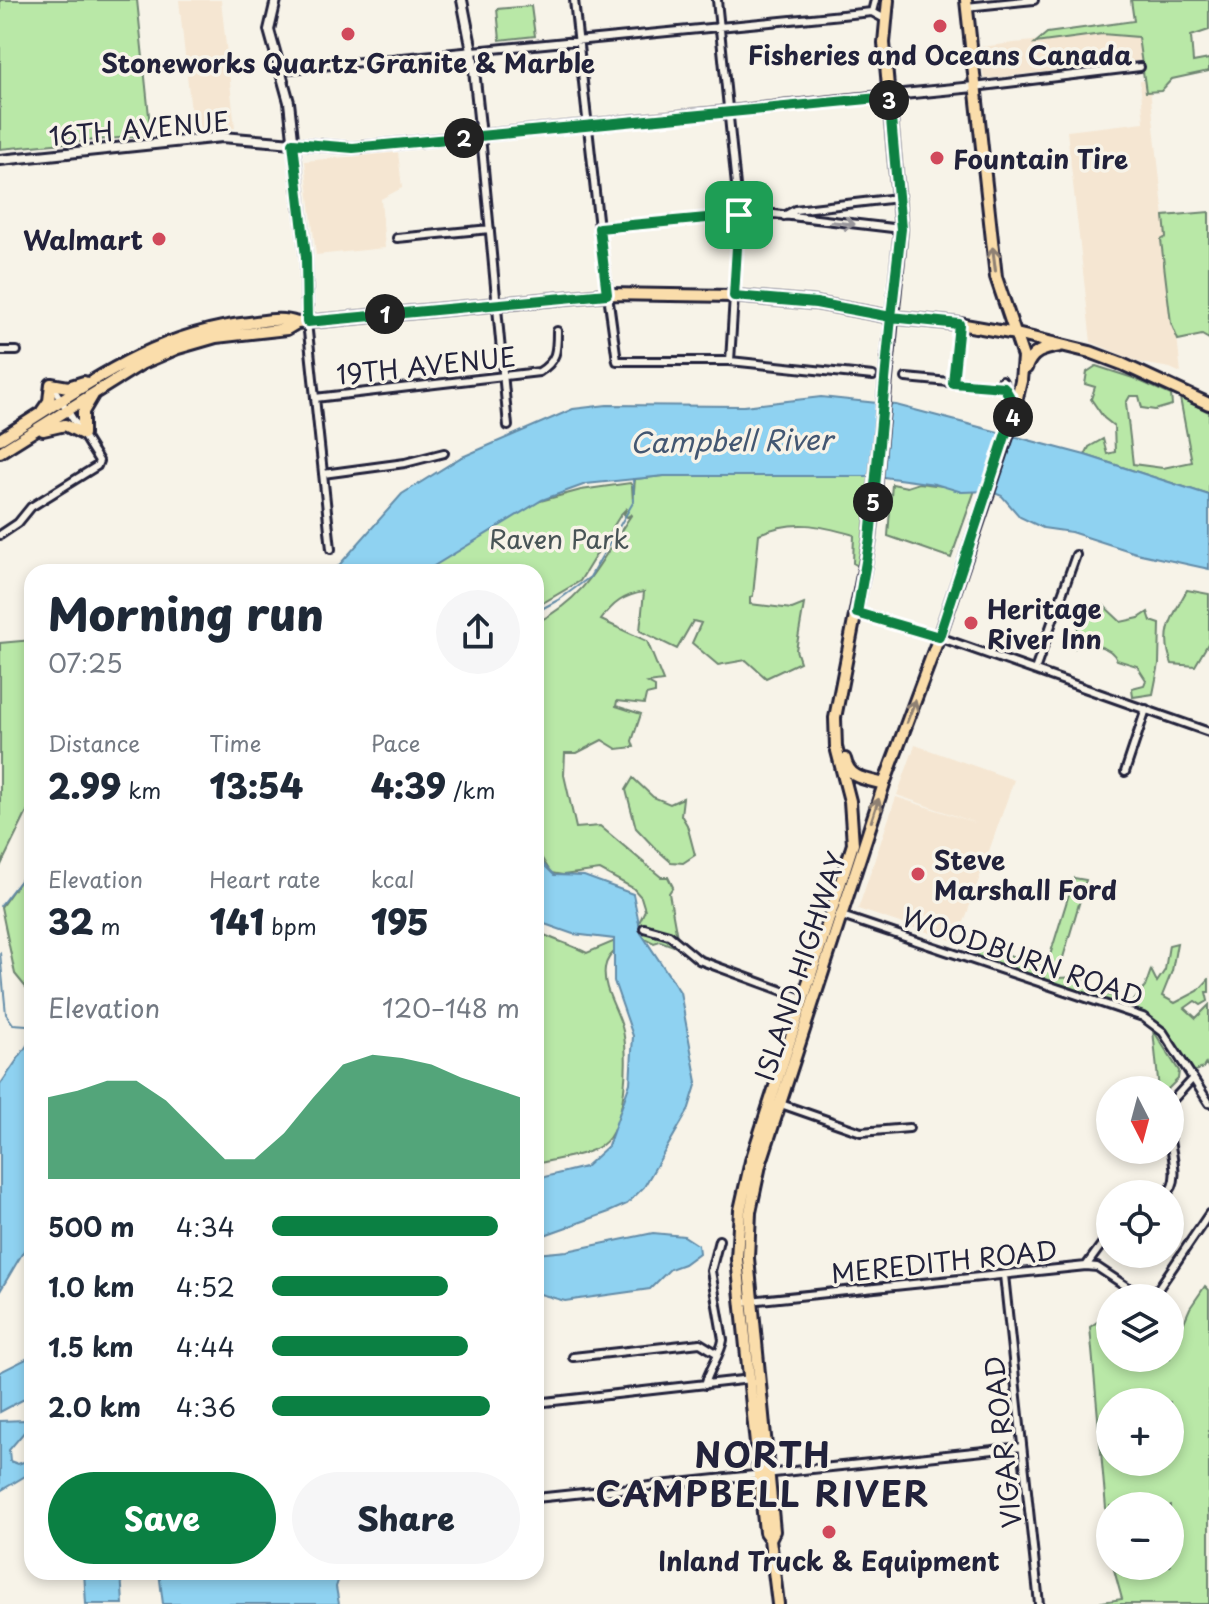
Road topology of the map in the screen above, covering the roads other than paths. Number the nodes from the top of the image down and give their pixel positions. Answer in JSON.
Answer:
{"nodes":[{"id":1,"x":276,"y":0,"type":"edge"},
{"id":2,"x":462,"y":0,"type":"edge"},
{"id":3,"x":574,"y":0,"type":"edge"},
{"id":4,"x":717,"y":0,"type":"edge"},
{"id":5,"x":875,"y":0,"type":"edge"},
{"id":6,"x":888,"y":0,"type":"edge"},
{"id":7,"x":1034,"y":0,"type":"edge"},
{"id":8,"x":966,"y":3,"type":"edge"},
{"id":9,"x":872,"y":12,"type":"junction"},
{"id":10,"x":885,"y":19,"type":"junction"},
{"id":11,"x":720,"y":26,"type":"junction"},
{"id":12,"x":579,"y":40,"type":"junction"},
{"id":13,"x":472,"y":51,"type":"junction"},
{"id":14,"x":1140,"y":67,"type":"dead end"},
{"id":15,"x":280,"y":70,"type":"junction"},
{"id":16,"x":974,"y":87,"type":"junction"},
{"id":17,"x":889,"y":97,"type":"junction"},
{"id":18,"x":729,"y":112,"type":"junction"},
{"id":19,"x":588,"y":126,"type":"junction"},
{"id":20,"x":481,"y":136,"type":"junction"},
{"id":21,"x":293,"y":143,"type":"junction"},
{"id":22,"x":0,"y":160,"type":"edge"},
{"id":23,"x":899,"y":198,"type":"junction"},
{"id":24,"x":739,"y":215,"type":"junction"},
{"id":25,"x":784,"y":216,"type":"junction"},
{"id":26,"x":599,"y":228,"type":"junction"},
{"id":27,"x":490,"y":229,"type":"junction"},
{"id":28,"x":901,"y":229,"type":"junction"},
{"id":29,"x":397,"y":238,"type":"dead end"},
{"id":30,"x":607,"y":294,"type":"junction"},
{"id":31,"x":734,"y":296,"type":"junction"},
{"id":32,"x":497,"y":303,"type":"junction"},
{"id":33,"x":891,"y":317,"type":"junction"},
{"id":34,"x":302,"y":322,"type":"junction"},
{"id":35,"x":959,"y":324,"type":"junction"},
{"id":36,"x":557,"y":331,"type":"dead end"},
{"id":37,"x":1016,"y":334,"type":"junction"},
{"id":38,"x":1062,"y":345,"type":"junction"},
{"id":39,"x":0,"y":351,"type":"edge"},
{"id":40,"x":17,"y":351,"type":"dead end"},
{"id":41,"x":138,"y":354,"type":"junction"},
{"id":42,"x":730,"y":361,"type":"junction"},
{"id":43,"x":873,"y":376,"type":"dead end"},
{"id":44,"x":503,"y":377,"type":"junction"},
{"id":45,"x":906,"y":378,"type":"dead end"},
{"id":46,"x":1021,"y":381,"type":"junction"},
{"id":47,"x":953,"y":383,"type":"junction"},
{"id":48,"x":51,"y":384,"type":"junction"},
{"id":49,"x":97,"y":391,"type":"junction"},
{"id":50,"x":315,"y":398,"type":"junction"},
{"id":51,"x":1209,"y":404,"type":"edge"},
{"id":52,"x":65,"y":405,"type":"junction"},
{"id":53,"x":1015,"y":406,"type":"junction"},
{"id":54,"x":38,"y":415,"type":"junction"},
{"id":55,"x":508,"y":426,"type":"dead end"},
{"id":56,"x":83,"y":434,"type":"junction"},
{"id":57,"x":3,"y":446,"type":"edge"},
{"id":58,"x":444,"y":453,"type":"dead end"},
{"id":59,"x":323,"y":474,"type":"junction"},
{"id":60,"x":0,"y":535,"type":"edge"},
{"id":61,"x":331,"y":549,"type":"dead end"},
{"id":62,"x":1076,"y":555,"type":"dead end"},
{"id":63,"x":857,"y":613,"type":"junction"},
{"id":64,"x":939,"y":637,"type":"junction"},
{"id":65,"x":1035,"y":670,"type":"junction"},
{"id":66,"x":1146,"y":709,"type":"junction"},
{"id":67,"x":835,"y":718,"type":"junction"},
{"id":68,"x":1209,"y":732,"type":"edge"},
{"id":69,"x":1125,"y":772,"type":"dead end"},
{"id":70,"x":884,"y":784,"type":"junction"},
{"id":71,"x":836,"y":914,"type":"junction"},
{"id":72,"x":644,"y":928,"type":"dead end"},
{"id":73,"x":807,"y":1000,"type":"junction"},
{"id":74,"x":1193,"y":1078,"type":"junction"},
{"id":75,"x":1184,"y":1088,"type":"edge"},
{"id":76,"x":778,"y":1103,"type":"junction"},
{"id":77,"x":1209,"y":1103,"type":"edge"},
{"id":78,"x":909,"y":1128,"type":"dead end"},
{"id":79,"x":1208,"y":1219,"type":"edge"},
{"id":80,"x":719,"y":1240,"type":"dead end"},
{"id":81,"x":1096,"y":1252,"type":"edge"},
{"id":82,"x":1086,"y":1266,"type":"junction"},
{"id":83,"x":1004,"y":1275,"type":"junction"},
{"id":84,"x":1123,"y":1284,"type":"edge"},
{"id":85,"x":1162,"y":1284,"type":"edge"},
{"id":86,"x":745,"y":1302,"type":"junction"},
{"id":87,"x":718,"y":1354,"type":"junction"},
{"id":88,"x":573,"y":1357,"type":"dead end"},
{"id":89,"x":753,"y":1379,"type":"junction"},
{"id":90,"x":705,"y":1385,"type":"junction"},
{"id":91,"x":544,"y":1402,"type":"edge"},
{"id":92,"x":1022,"y":1447,"type":"junction"},
{"id":93,"x":763,"y":1473,"type":"junction"},
{"id":94,"x":544,"y":1497,"type":"edge"},
{"id":95,"x":778,"y":1604,"type":"edge"},
{"id":96,"x":1039,"y":1604,"type":"edge"}],
"edges":[{"from":1,"to":15,"type":"street"},
{"from":2,"to":13,"type":"street"},
{"from":3,"to":12,"type":"street"},
{"from":4,"to":11,"type":"street"},
{"from":5,"to":9,"type":"street"},
{"from":6,"to":10,"type":"main road"},
{"from":7,"to":8,"type":"street"},
{"from":8,"to":16,"type":"main road"},
{"from":9,"to":10,"type":"street"},
{"from":9,"to":11,"type":"street"},
{"from":10,"to":17,"type":"main road"},
{"from":11,"to":12,"type":"street"},
{"from":11,"to":18,"type":"street"},
{"from":12,"to":13,"type":"street"},
{"from":12,"to":19,"type":"street"},
{"from":13,"to":15,"type":"street"},
{"from":13,"to":20,"type":"street"},
{"from":14,"to":16,"type":"street","name":"16TH AVENUE"},
{"from":15,"to":21,"type":"street"},
{"from":16,"to":17,"type":"street","name":"16TH AVENUE"},
{"from":37,"to":16,"type":"main road","one_way":true},
{"from":17,"to":18,"type":"street","name":"16TH AVENUE"},
{"from":17,"to":23,"type":"main road"},
{"from":18,"to":19,"type":"street","name":"16TH AVENUE"},
{"from":18,"to":24,"type":"street"},
{"from":19,"to":20,"type":"street","name":"16TH AVENUE"},
{"from":19,"to":26,"type":"street"},
{"from":20,"to":21,"type":"street","name":"16TH AVENUE"},
{"from":20,"to":27,"type":"street"},
{"from":21,"to":22,"type":"street","name":"16TH AVENUE"},
{"from":21,"to":34,"type":"street"},
{"from":23,"to":25,"type":"street"},
{"from":23,"to":28,"type":"main road"},
{"from":24,"to":25,"type":"street"},
{"from":24,"to":26,"type":"street"},
{"from":24,"to":31,"type":"street"},
{"from":25,"to":28,"type":"street","one_way":true},
{"from":26,"to":30,"type":"street"},
{"from":27,"to":29,"type":"street"},
{"from":27,"to":32,"type":"street"},
{"from":28,"to":33,"type":"main road"},
{"from":30,"to":31,"type":"main road"},
{"from":30,"to":32,"type":"main road"},
{"from":30,"to":42,"type":"street"},
{"from":31,"to":33,"type":"main road"},
{"from":31,"to":42,"type":"street"},
{"from":32,"to":34,"type":"main road"},
{"from":32,"to":44,"type":"street"},
{"from":33,"to":35,"type":"main road"},
{"from":33,"to":63,"type":"main road"},
{"from":34,"to":41,"type":"main road"},
{"from":34,"to":49,"type":"main road"},
{"from":34,"to":50,"type":"street"},
{"from":35,"to":37,"type":"main road"},
{"from":35,"to":47,"type":"street"},
{"from":36,"to":44,"type":"street","name":"19TH AVENUE"},
{"from":37,"to":38,"type":"main road"},
{"from":37,"to":46,"type":"main road"},
{"from":38,"to":46,"type":"main road"},
{"from":38,"to":51,"type":"main road"},
{"from":39,"to":40,"type":"street"},
{"from":41,"to":48,"type":"main road"},
{"from":41,"to":52,"type":"main road"},
{"from":42,"to":43,"type":"street"},
{"from":44,"to":50,"type":"street","name":"19TH AVENUE"},
{"from":44,"to":55,"type":"street"},
{"from":45,"to":47,"type":"street"},
{"from":46,"to":53,"type":"main road","name":"ISLAND HIGHWAY"},
{"from":47,"to":53,"type":"street"},
{"from":48,"to":52,"type":"street"},
{"from":48,"to":54,"type":"main road"},
{"from":49,"to":52,"type":"main road"},
{"from":49,"to":56,"type":"main road"},
{"from":50,"to":59,"type":"street"},
{"from":52,"to":54,"type":"main road"},
{"from":52,"to":56,"type":"street"},
{"from":52,"to":57,"type":"main road"},
{"from":53,"to":64,"type":"main road","name":"ISLAND HIGHWAY"},
{"from":54,"to":57,"type":"main road"},
{"from":56,"to":57,"type":"main road"},
{"from":56,"to":60,"type":"street"},
{"from":58,"to":59,"type":"street"},
{"from":59,"to":61,"type":"street"},
{"from":62,"to":65,"type":"street"},
{"from":63,"to":64,"type":"street"},
{"from":63,"to":67,"type":"main road"},
{"from":64,"to":65,"type":"street"},
{"from":70,"to":64,"type":"main road","name":"ISLAND HIGHWAY","one_way":true},
{"from":65,"to":66,"type":"street"},
{"from":66,"to":68,"type":"street"},
{"from":66,"to":69,"type":"street"},
{"from":67,"to":70,"type":"main road"},
{"from":67,"to":71,"type":"main road","name":"ISLAND HIGHWAY"},
{"from":71,"to":70,"type":"main road","name":"ISLAND HIGHWAY","one_way":true},
{"from":71,"to":73,"type":"main road","name":"ISLAND HIGHWAY"},
{"from":71,"to":74,"type":"street","name":"WOODBURN ROAD"},
{"from":72,"to":73,"type":"street"},
{"from":73,"to":76,"type":"main road","name":"ISLAND HIGHWAY"},
{"from":73,"to":86,"type":"main road","name":"ISLAND HIGHWAY"},
{"from":74,"to":75,"type":"street"},
{"from":74,"to":77,"type":"street","name":"WOODBURN ROAD"},
{"from":76,"to":78,"type":"street"},
{"from":76,"to":86,"type":"main road","name":"ISLAND HIGHWAY"},
{"from":79,"to":85,"type":"street"},
{"from":80,"to":87,"type":"street"},
{"from":81,"to":82,"type":"street"},
{"from":82,"to":83,"type":"street","name":"MEREDITH ROAD"},
{"from":82,"to":84,"type":"street","name":"MEREDITH ROAD"},
{"from":83,"to":86,"type":"street","name":"MEREDITH ROAD"},
{"from":83,"to":92,"type":"street","name":"VIGAR ROAD"},
{"from":86,"to":89,"type":"main road","name":"ISLAND HIGHWAY"},
{"from":87,"to":88,"type":"street"},
{"from":87,"to":90,"type":"street"},
{"from":89,"to":90,"type":"street"},
{"from":89,"to":93,"type":"main road","name":"ISLAND HIGHWAY"},
{"from":90,"to":91,"type":"street"},
{"from":92,"to":93,"type":"street"},
{"from":92,"to":96,"type":"street","name":"VIGAR ROAD"},
{"from":93,"to":94,"type":"street"},
{"from":93,"to":95,"type":"main road","name":"ISLAND HIGHWAY"}]}
